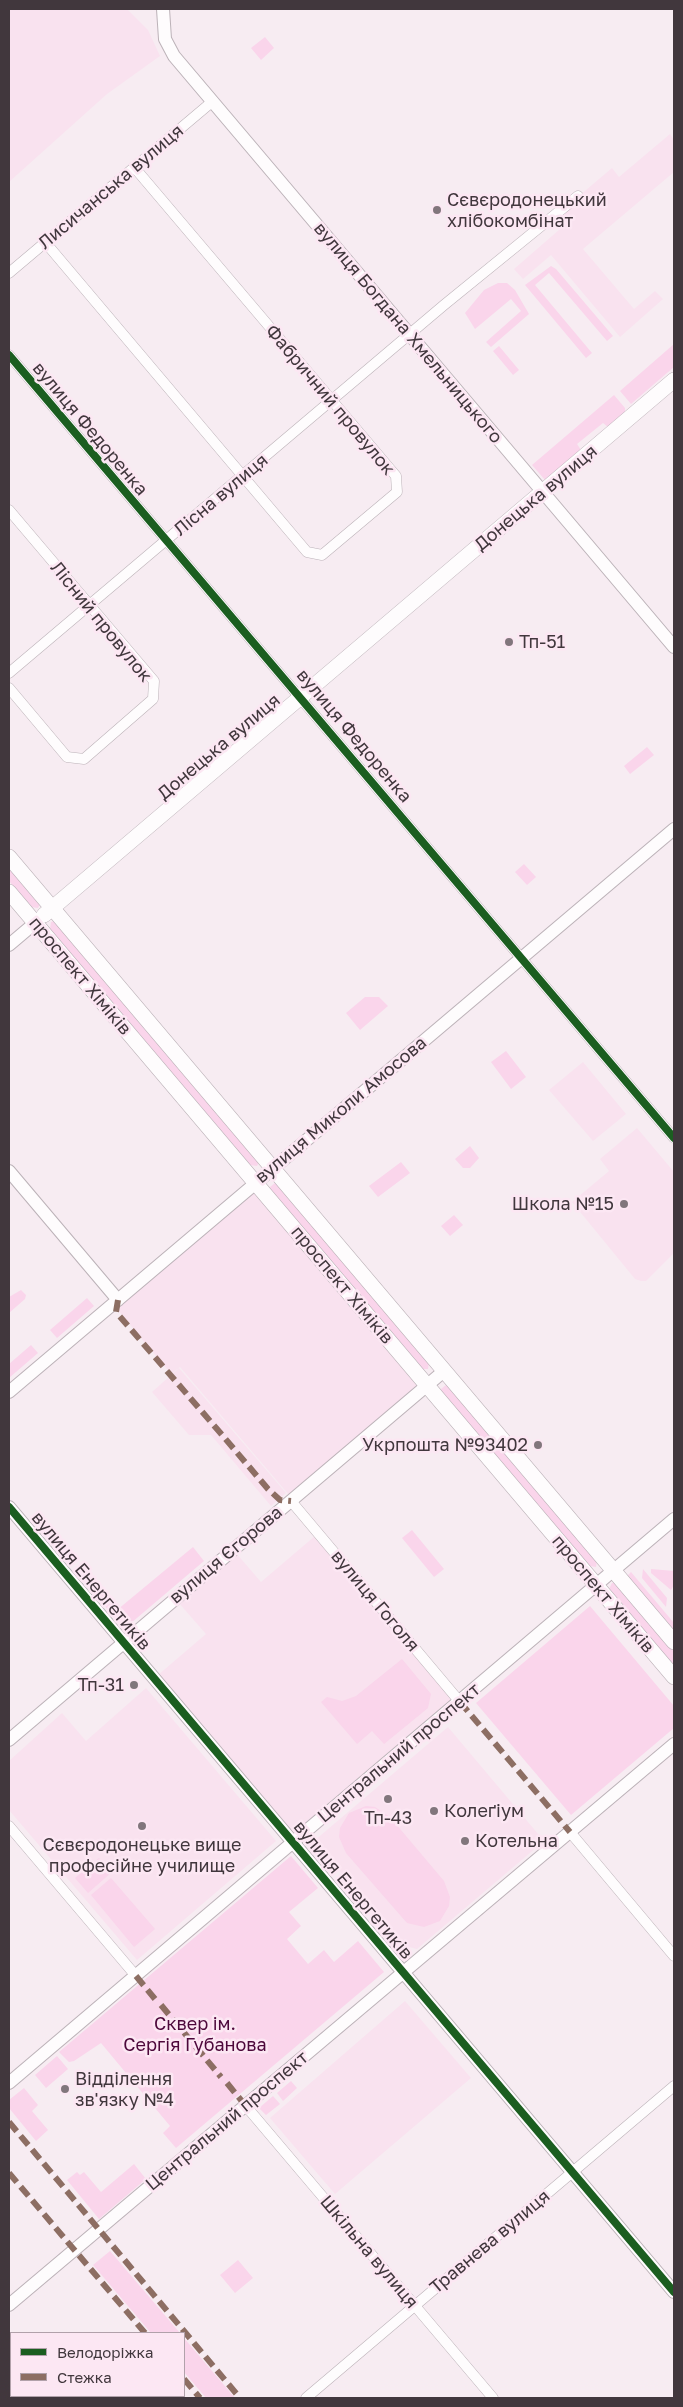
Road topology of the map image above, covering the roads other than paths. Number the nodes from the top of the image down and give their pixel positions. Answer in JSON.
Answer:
{"nodes":[{"id":1,"x":163,"y":9,"type":"edge"},
{"id":2,"x":213,"y":102,"type":"junction"},
{"id":3,"x":134,"y":168,"type":"junction"},
{"id":4,"x":578,"y":196,"type":"dead end"},
{"id":5,"x":46,"y":242,"type":"junction"},
{"id":6,"x":9,"y":272,"type":"edge"},
{"id":7,"x":409,"y":335,"type":"junction"},
{"id":8,"x":9,"y":355,"type":"edge"},
{"id":9,"x":674,"y":380,"type":"edge"},
{"id":10,"x":332,"y":400,"type":"junction"},
{"id":11,"x":242,"y":477,"type":"junction"},
{"id":12,"x":543,"y":492,"type":"junction"},
{"id":13,"x":9,"y":510,"type":"edge"},
{"id":14,"x":166,"y":541,"type":"junction"},
{"id":15,"x":90,"y":605,"type":"junction"},
{"id":16,"x":674,"y":647,"type":"edge"},
{"id":17,"x":9,"y":673,"type":"edge"},
{"id":18,"x":9,"y":688,"type":"edge"},
{"id":19,"x":301,"y":697,"type":"junction"},
{"id":20,"x":674,"y":829,"type":"edge"},
{"id":21,"x":9,"y":857,"type":"edge"},
{"id":22,"x":9,"y":892,"type":"edge"},
{"id":23,"x":52,"y":908,"type":"junction"},
{"id":24,"x":35,"y":923,"type":"junction"},
{"id":25,"x":9,"y":945,"type":"edge"},
{"id":26,"x":522,"y":958,"type":"junction"},
{"id":27,"x":674,"y":1138,"type":"edge"},
{"id":28,"x":272,"y":1169,"type":"junction"},
{"id":29,"x":9,"y":1171,"type":"edge"},
{"id":30,"x":256,"y":1183,"type":"junction"},
{"id":31,"x":118,"y":1300,"type":"junction"},
{"id":32,"x":444,"y":1371,"type":"junction"},
{"id":33,"x":427,"y":1386,"type":"junction"},
{"id":34,"x":9,"y":1392,"type":"edge"},
{"id":35,"x":291,"y":1501,"type":"junction"},
{"id":36,"x":9,"y":1507,"type":"edge"},
{"id":37,"x":674,"y":1519,"type":"edge"},
{"id":38,"x":614,"y":1571,"type":"junction"},
{"id":39,"x":596,"y":1586,"type":"junction"},
{"id":40,"x":124,"y":1642,"type":"junction"},
{"id":41,"x":674,"y":1642,"type":"edge"},
{"id":42,"x":674,"y":1677,"type":"edge"},
{"id":43,"x":460,"y":1702,"type":"junction"},
{"id":44,"x":9,"y":1740,"type":"edge"},
{"id":45,"x":674,"y":1744,"type":"edge"},
{"id":46,"x":9,"y":1826,"type":"edge"},
{"id":47,"x":570,"y":1832,"type":"junction"},
{"id":48,"x":293,"y":1843,"type":"junction"},
{"id":49,"x":674,"y":1956,"type":"edge"},
{"id":50,"x":403,"y":1972,"type":"junction"},
{"id":51,"x":136,"y":1976,"type":"junction"},
{"id":52,"x":9,"y":2083,"type":"edge"},
{"id":53,"x":674,"y":2086,"type":"edge"},
{"id":54,"x":246,"y":2105,"type":"junction"},
{"id":55,"x":573,"y":2172,"type":"junction"},
{"id":56,"x":674,"y":2292,"type":"edge"},
{"id":57,"x":9,"y":2305,"type":"edge"},
{"id":58,"x":415,"y":2306,"type":"junction"},
{"id":59,"x":306,"y":2398,"type":"edge"},
{"id":60,"x":493,"y":2398,"type":"edge"}],
"edges":[{"from":1,"to":2,"type":"street","name":"вулиця Богдана Хмельницького"},
{"from":2,"to":3,"type":"street","name":"Лисичанська вулиця"},
{"from":2,"to":7,"type":"street","name":"вулиця Богдана Хмельницького"},
{"from":3,"to":5,"type":"street","name":"Лисичанська вулиця"},
{"from":3,"to":10,"type":"street","name":"Фабричний провулок"},
{"from":4,"to":7,"type":"street","name":"Лісна вулиця"},
{"from":5,"to":6,"type":"street","name":"Лисичанська вулиця"},
{"from":5,"to":11,"type":"street","name":"Фабричний провулок"},
{"from":7,"to":10,"type":"street","name":"Лісна вулиця"},
{"from":7,"to":12,"type":"street","name":"вулиця Богдана Хмельницького"},
{"from":8,"to":14,"type":"street","name":"вулиця Федоренка"},
{"from":9,"to":12,"type":"main road","name":"Донецька вулиця"},
{"from":10,"to":11,"type":"street","name":"Лісна вулиця"},
{"from":10,"to":11,"type":"street","name":"Фабричний провулок"},
{"from":11,"to":14,"type":"street","name":"Лісна вулиця"},
{"from":12,"to":16,"type":"street","name":"вулиця Богдана Хмельницького"},
{"from":12,"to":19,"type":"main road","name":"Донецька вулиця"},
{"from":13,"to":15,"type":"street","name":"Лісний провулок"},
{"from":14,"to":15,"type":"street","name":"Лісна вулиця"},
{"from":14,"to":19,"type":"street","name":"вулиця Федоренка"},
{"from":15,"to":17,"type":"street","name":"Лісна вулиця"},
{"from":15,"to":18,"type":"street","name":"Лісний провулок"},
{"from":19,"to":23,"type":"main road","name":"Донецька вулиця"},
{"from":19,"to":26,"type":"street","name":"вулиця Федоренка"},
{"from":20,"to":26,"type":"street","name":"вулиця Миколи Амосова"},
{"from":21,"to":23,"type":"main road","name":"проспект Хіміків"},
{"from":22,"to":24,"type":"main road","name":"проспект Хіміків"},
{"from":23,"to":24,"type":"main road","name":"Донецька вулиця"},
{"from":23,"to":28,"type":"main road","name":"проспект Хіміків"},
{"from":24,"to":25,"type":"street","name":"Донецька вулиця"},
{"from":24,"to":30,"type":"main road","name":"проспект Хіміків"},
{"from":26,"to":27,"type":"street","name":"вулиця Федоренка"},
{"from":26,"to":28,"type":"street","name":"вулиця Миколи Амосова"},
{"from":28,"to":30,"type":"street","name":"вулиця Миколи Амосова"},
{"from":28,"to":32,"type":"main road","name":"проспект Хіміків"},
{"from":29,"to":31,"type":"street"},
{"from":30,"to":31,"type":"street","name":"вулиця Миколи Амосова"},
{"from":30,"to":33,"type":"main road","name":"проспект Хіміків"},
{"from":31,"to":34,"type":"street","name":"вулиця Миколи Амосова"},
{"from":32,"to":33,"type":"street","name":"вулиця Єгорова"},
{"from":32,"to":38,"type":"main road","name":"проспект Хіміків"},
{"from":33,"to":35,"type":"street","name":"вулиця Єгорова"},
{"from":33,"to":39,"type":"main road","name":"проспект Хіміків"},
{"from":35,"to":40,"type":"street","name":"вулиця Єгорова"},
{"from":35,"to":43,"type":"street","name":"вулиця Гоголя"},
{"from":36,"to":40,"type":"street","name":"вулиця Енергетиків"},
{"from":37,"to":38,"type":"street","name":"Центральний проспект"},
{"from":38,"to":39,"type":"street","name":"Центральний проспект"},
{"from":38,"to":41,"type":"main road","name":"проспект Хіміків"},
{"from":39,"to":42,"type":"main road","name":"проспект Хіміків"},
{"from":39,"to":43,"type":"street","name":"Центральний проспект"},
{"from":40,"to":44,"type":"street","name":"вулиця Єгорова"},
{"from":40,"to":48,"type":"street","name":"вулиця Енергетиків"},
{"from":43,"to":48,"type":"street","name":"Центральний проспект"},
{"from":45,"to":47,"type":"street","name":"Центральний проспект"},
{"from":46,"to":51,"type":"street"},
{"from":47,"to":49,"type":"street"},
{"from":47,"to":50,"type":"street","name":"Центральний проспект"},
{"from":48,"to":50,"type":"street","name":"вулиця Енергетиків"},
{"from":48,"to":51,"type":"street","name":"Центральний проспект"},
{"from":50,"to":54,"type":"street","name":"Центральний проспект"},
{"from":50,"to":55,"type":"street","name":"вулиця Енергетиків"},
{"from":51,"to":52,"type":"street","name":"Центральний проспект"},
{"from":53,"to":55,"type":"street","name":"Травнева вулиця"},
{"from":54,"to":57,"type":"street","name":"Центральний проспект"},
{"from":54,"to":58,"type":"street","name":"Шкільна вулиця"},
{"from":55,"to":56,"type":"street","name":"вулиця Енергетиків"},
{"from":55,"to":58,"type":"street","name":"Травнева вулиця"},
{"from":58,"to":59,"type":"street","name":"Травнева вулиця"},
{"from":58,"to":60,"type":"street","name":"Шкільна вулиця"}]}
